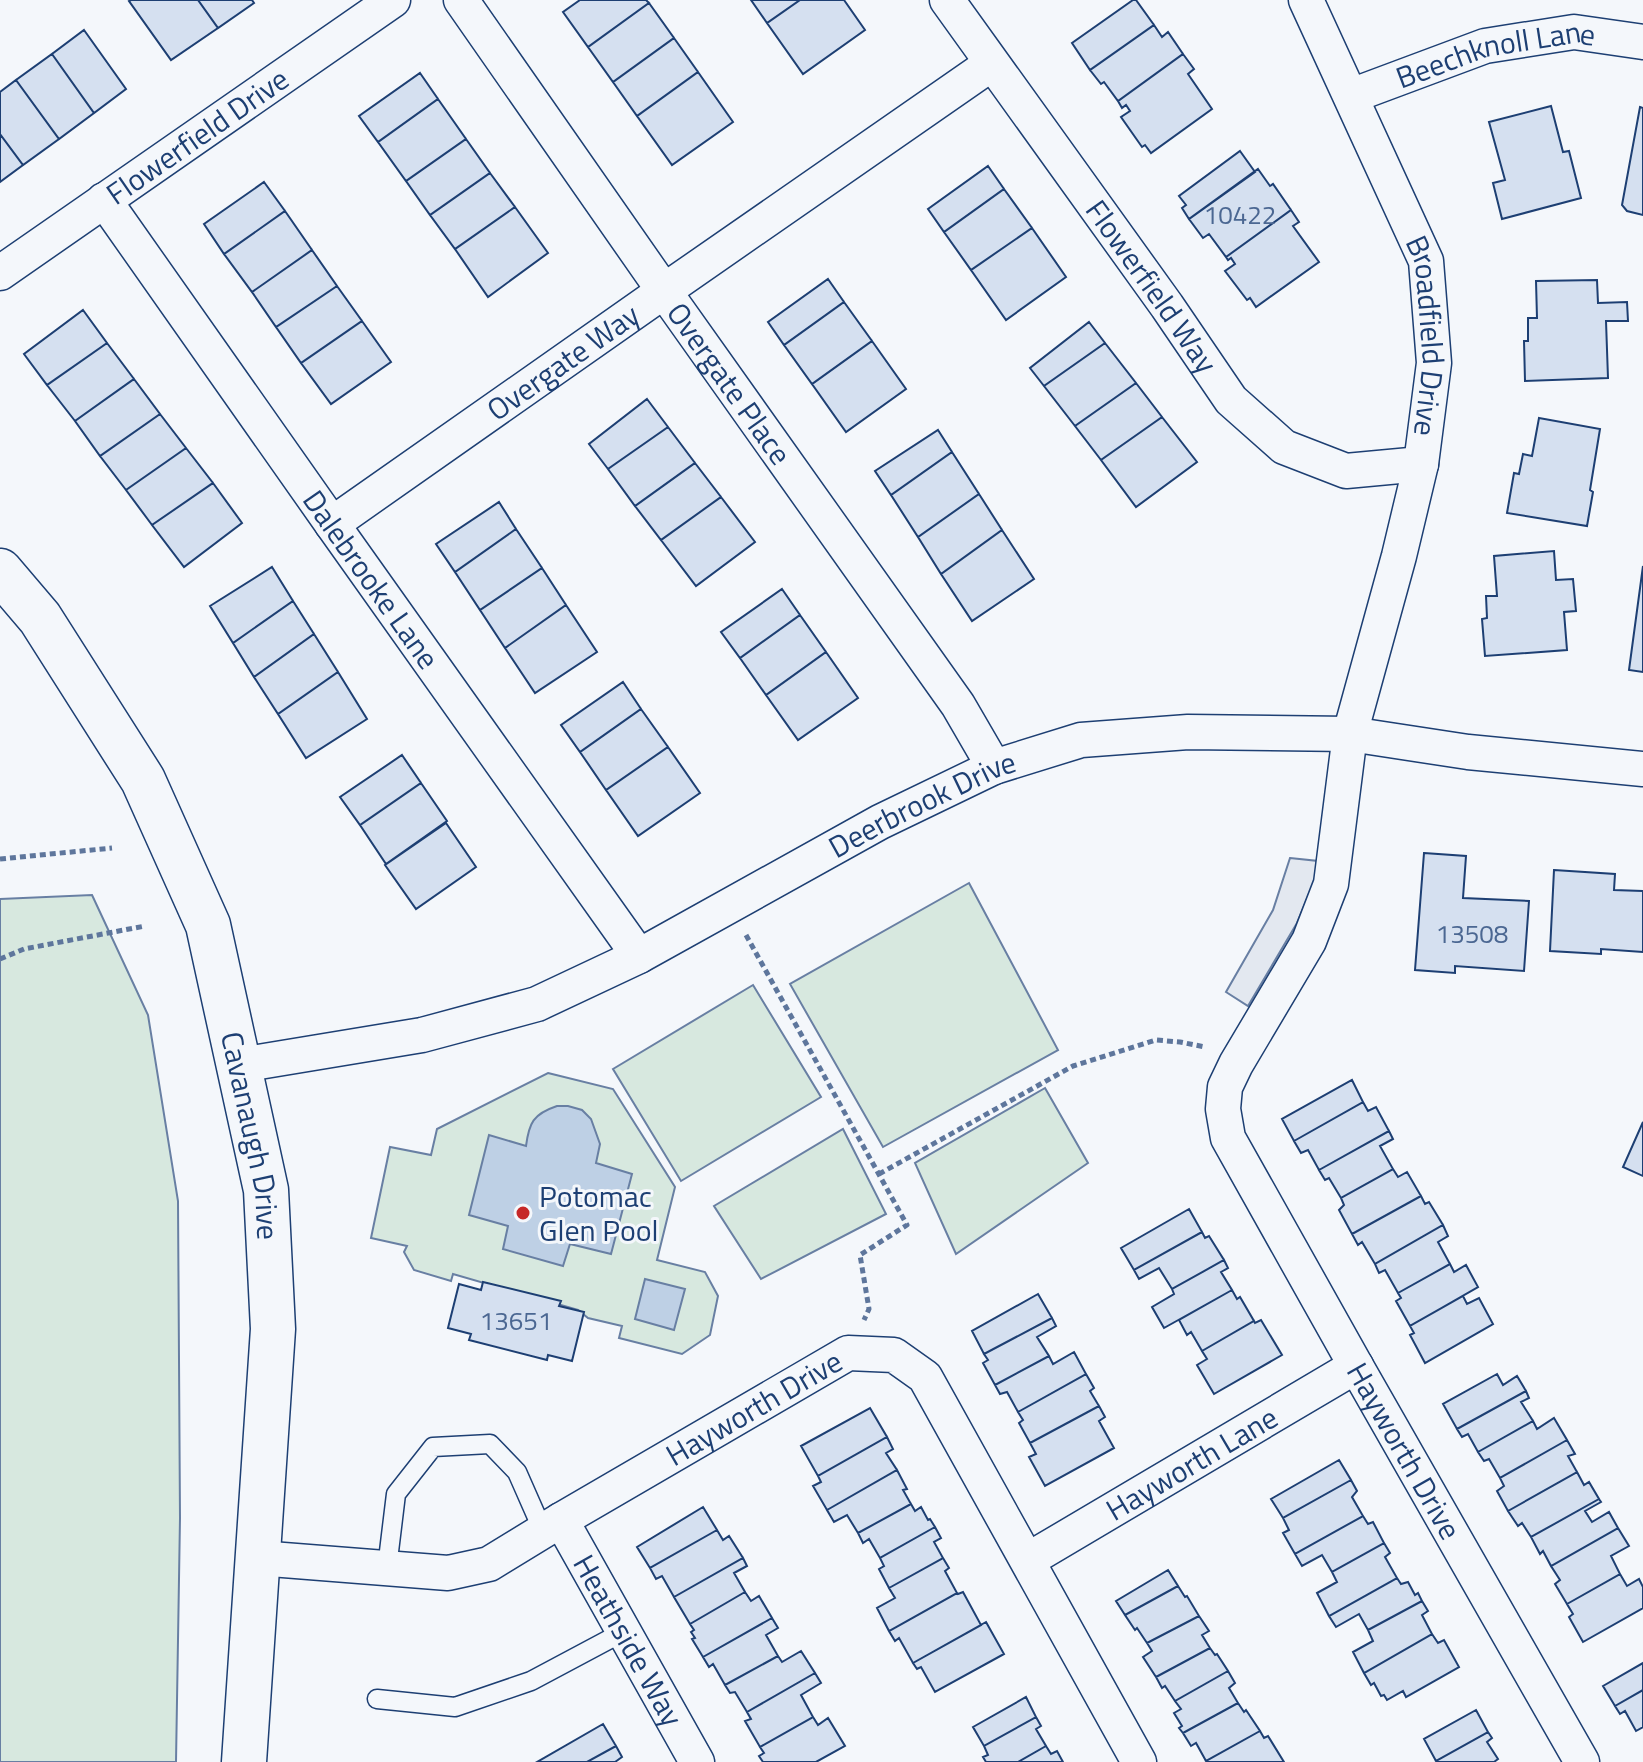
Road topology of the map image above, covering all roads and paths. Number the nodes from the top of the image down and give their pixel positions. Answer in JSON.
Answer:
{"nodes":[{"id":1,"x":393,"y":0,"type":"edge"},
{"id":2,"x":461,"y":0,"type":"edge"},
{"id":3,"x":947,"y":0,"type":"edge"},
{"id":4,"x":1306,"y":0,"type":"edge"},
{"id":5,"x":1643,"y":42,"type":"edge"},
{"id":6,"x":991,"y":64,"type":"junction"},
{"id":7,"x":1351,"y":96,"type":"junction"},
{"id":8,"x":104,"y":200,"type":"junction"},
{"id":9,"x":0,"y":273,"type":"edge"},
{"id":10,"x":664,"y":291,"type":"junction"},
{"id":11,"x":1421,"y":464,"type":"junction"},
{"id":12,"x":332,"y":524,"type":"junction"},
{"id":13,"x":0,"y":571,"type":"edge"},
{"id":14,"x":1350,"y":734,"type":"junction"},
{"id":15,"x":994,"y":767,"type":"junction"},
{"id":16,"x":1643,"y":769,"type":"edge"},
{"id":17,"x":112,"y":848,"type":"dead end"},
{"id":18,"x":0,"y":859,"type":"edge"},
{"id":19,"x":730,"y":906,"type":"junction"},
{"id":20,"x":145,"y":926,"type":"dead end"},
{"id":21,"x":639,"y":956,"type":"junction"},
{"id":22,"x":0,"y":959,"type":"edge"},
{"id":23,"x":1236,"y":1064,"type":"junction"},
{"id":24,"x":240,"y":1065,"type":"junction"},
{"id":25,"x":879,"y":1174,"type":"junction"},
{"id":26,"x":848,"y":1353,"type":"junction"},
{"id":27,"x":1356,"y":1366,"type":"junction"},
{"id":28,"x":552,"y":1526,"type":"junction"},
{"id":29,"x":258,"y":1558,"type":"junction"},
{"id":30,"x":1028,"y":1560,"type":"junction"},
{"id":31,"x":387,"y":1568,"type":"junction"},
{"id":32,"x":623,"y":1632,"type":"junction"},
{"id":33,"x":377,"y":1699,"type":"dead end"},
{"id":34,"x":244,"y":1762,"type":"edge"},
{"id":35,"x":697,"y":1762,"type":"edge"},
{"id":36,"x":1139,"y":1762,"type":"edge"},
{"id":37,"x":1582,"y":1762,"type":"edge"}],
"edges":[{"from":1,"to":8,"type":"street","name":"Flowerfield Drive"},
{"from":2,"to":10,"type":"street","name":"Overgate Place"},
{"from":3,"to":6,"type":"street","name":"Flowerfield Way"},
{"from":4,"to":7,"type":"street","name":"Broadfield Drive"},
{"from":5,"to":7,"type":"street","name":"Beechknoll Lane"},
{"from":6,"to":10,"type":"street","name":"Overgate Way"},
{"from":6,"to":11,"type":"street","name":"Flowerfield Way"},
{"from":7,"to":11,"type":"street","name":"Broadfield Drive"},
{"from":8,"to":9,"type":"street","name":"Flowerfield Drive"},
{"from":8,"to":12,"type":"street","name":"Dalebrooke Lane"},
{"from":10,"to":12,"type":"street","name":"Overgate Way"},
{"from":10,"to":15,"type":"street","name":"Overgate Place"},
{"from":11,"to":14,"type":"street","name":"Broadfield Drive"},
{"from":12,"to":21,"type":"street","name":"Dalebrooke Lane"},
{"from":13,"to":24,"type":"street","name":"Cavanaugh Drive"},
{"from":14,"to":15,"type":"street","name":"Deerbrook Drive"},
{"from":14,"to":16,"type":"street","name":"Deerbrook Drive"},
{"from":14,"to":23,"type":"street","name":"Hayworth Drive"},
{"from":15,"to":19,"type":"street","name":"Deerbrook Drive"},
{"from":17,"to":18,"type":"path"},
{"from":19,"to":21,"type":"street","name":"Deerbrook Drive"},
{"from":19,"to":25,"type":"path"},
{"from":20,"to":22,"type":"path"},
{"from":21,"to":24,"type":"street","name":"Deerbrook Drive"},
{"from":23,"to":25,"type":"path"},
{"from":23,"to":27,"type":"street","name":"Hayworth Drive"},
{"from":24,"to":29,"type":"street","name":"Cavanaugh Drive"},
{"from":25,"to":26,"type":"path"},
{"from":26,"to":28,"type":"street","name":"Hayworth Drive"},
{"from":26,"to":30,"type":"street","name":"Hayworth Drive"},
{"from":27,"to":30,"type":"street","name":"Hayworth Lane"},
{"from":27,"to":37,"type":"street","name":"Hayworth Drive"},
{"from":28,"to":31,"type":"street","name":"Hayworth Drive"},
{"from":28,"to":31,"type":"lane"},
{"from":28,"to":32,"type":"street","name":"Heathside Way"},
{"from":29,"to":31,"type":"street","name":"Hayworth Drive"},
{"from":29,"to":34,"type":"street","name":"Cavanaugh Drive"},
{"from":30,"to":36,"type":"street","name":"Hayworth Drive"},
{"from":32,"to":33,"type":"lane"},
{"from":32,"to":35,"type":"street","name":"Heathside Way"}]}
